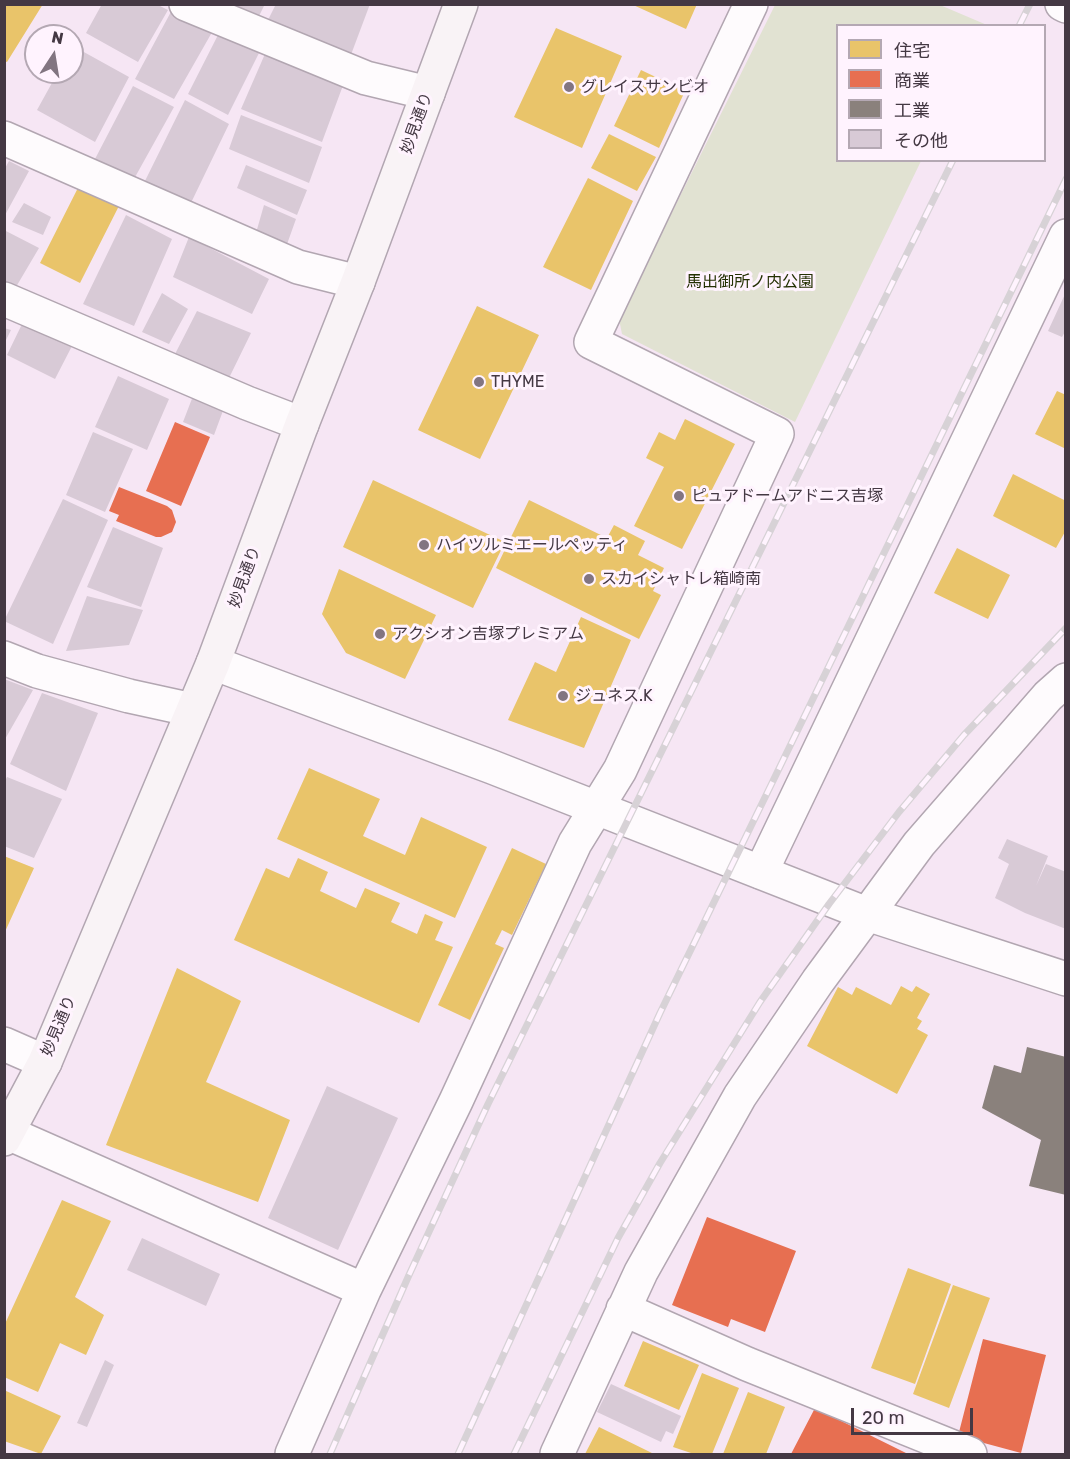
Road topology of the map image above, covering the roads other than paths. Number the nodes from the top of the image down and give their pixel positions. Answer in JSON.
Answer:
{"nodes":[{"id":1,"x":186,"y":4,"type":"edge"},
{"id":2,"x":461,"y":4,"type":"edge"},
{"id":3,"x":751,"y":4,"type":"edge"},
{"id":4,"x":428,"y":93,"type":"junction"},
{"id":5,"x":4,"y":138,"type":"edge"},
{"id":6,"x":1065,"y":236,"type":"edge"},
{"id":7,"x":358,"y":282,"type":"junction"},
{"id":8,"x":4,"y":299,"type":"edge"},
{"id":9,"x":302,"y":424,"type":"junction"},
{"id":10,"x":4,"y":658,"type":"edge"},
{"id":11,"x":213,"y":663,"type":"junction"},
{"id":12,"x":1065,"y":680,"type":"edge"},
{"id":13,"x":193,"y":710,"type":"junction"},
{"id":14,"x":597,"y":808,"type":"junction"},
{"id":15,"x":761,"y":872,"type":"junction"},
{"id":16,"x":867,"y":914,"type":"junction"},
{"id":17,"x":1065,"y":979,"type":"edge"},
{"id":18,"x":4,"y":1044,"type":"edge"},
{"id":19,"x":45,"y":1062,"type":"junction"},
{"id":20,"x":6,"y":1136,"type":"edge"},
{"id":21,"x":364,"y":1290,"type":"junction"},
{"id":22,"x":623,"y":1309,"type":"junction"},
{"id":23,"x":292,"y":1455,"type":"edge"},
{"id":24,"x":557,"y":1455,"type":"edge"},
{"id":25,"x":970,"y":1455,"type":"edge"}],
"edges":[{"from":1,"to":4,"type":"street"},
{"from":2,"to":4,"type":"main road","name":"妙見通り"},
{"from":3,"to":14,"type":"street"},
{"from":4,"to":7,"type":"main road","name":"妙見通り"},
{"from":5,"to":7,"type":"street"},
{"from":6,"to":15,"type":"street"},
{"from":7,"to":9,"type":"main road","name":"妙見通り"},
{"from":8,"to":9,"type":"street"},
{"from":9,"to":11,"type":"main road","name":"妙見通り"},
{"from":10,"to":13,"type":"street"},
{"from":11,"to":13,"type":"main road","name":"妙見通り"},
{"from":11,"to":14,"type":"street"},
{"from":12,"to":16,"type":"street"},
{"from":13,"to":19,"type":"main road","name":"妙見通り"},
{"from":14,"to":15,"type":"street"},
{"from":14,"to":21,"type":"street"},
{"from":15,"to":16,"type":"street"},
{"from":16,"to":17,"type":"street"},
{"from":16,"to":22,"type":"street"},
{"from":18,"to":19,"type":"street"},
{"from":19,"to":20,"type":"main road","name":"妙見通り"},
{"from":20,"to":21,"type":"street"},
{"from":21,"to":23,"type":"street"},
{"from":22,"to":24,"type":"street"},
{"from":22,"to":25,"type":"street"}]}
